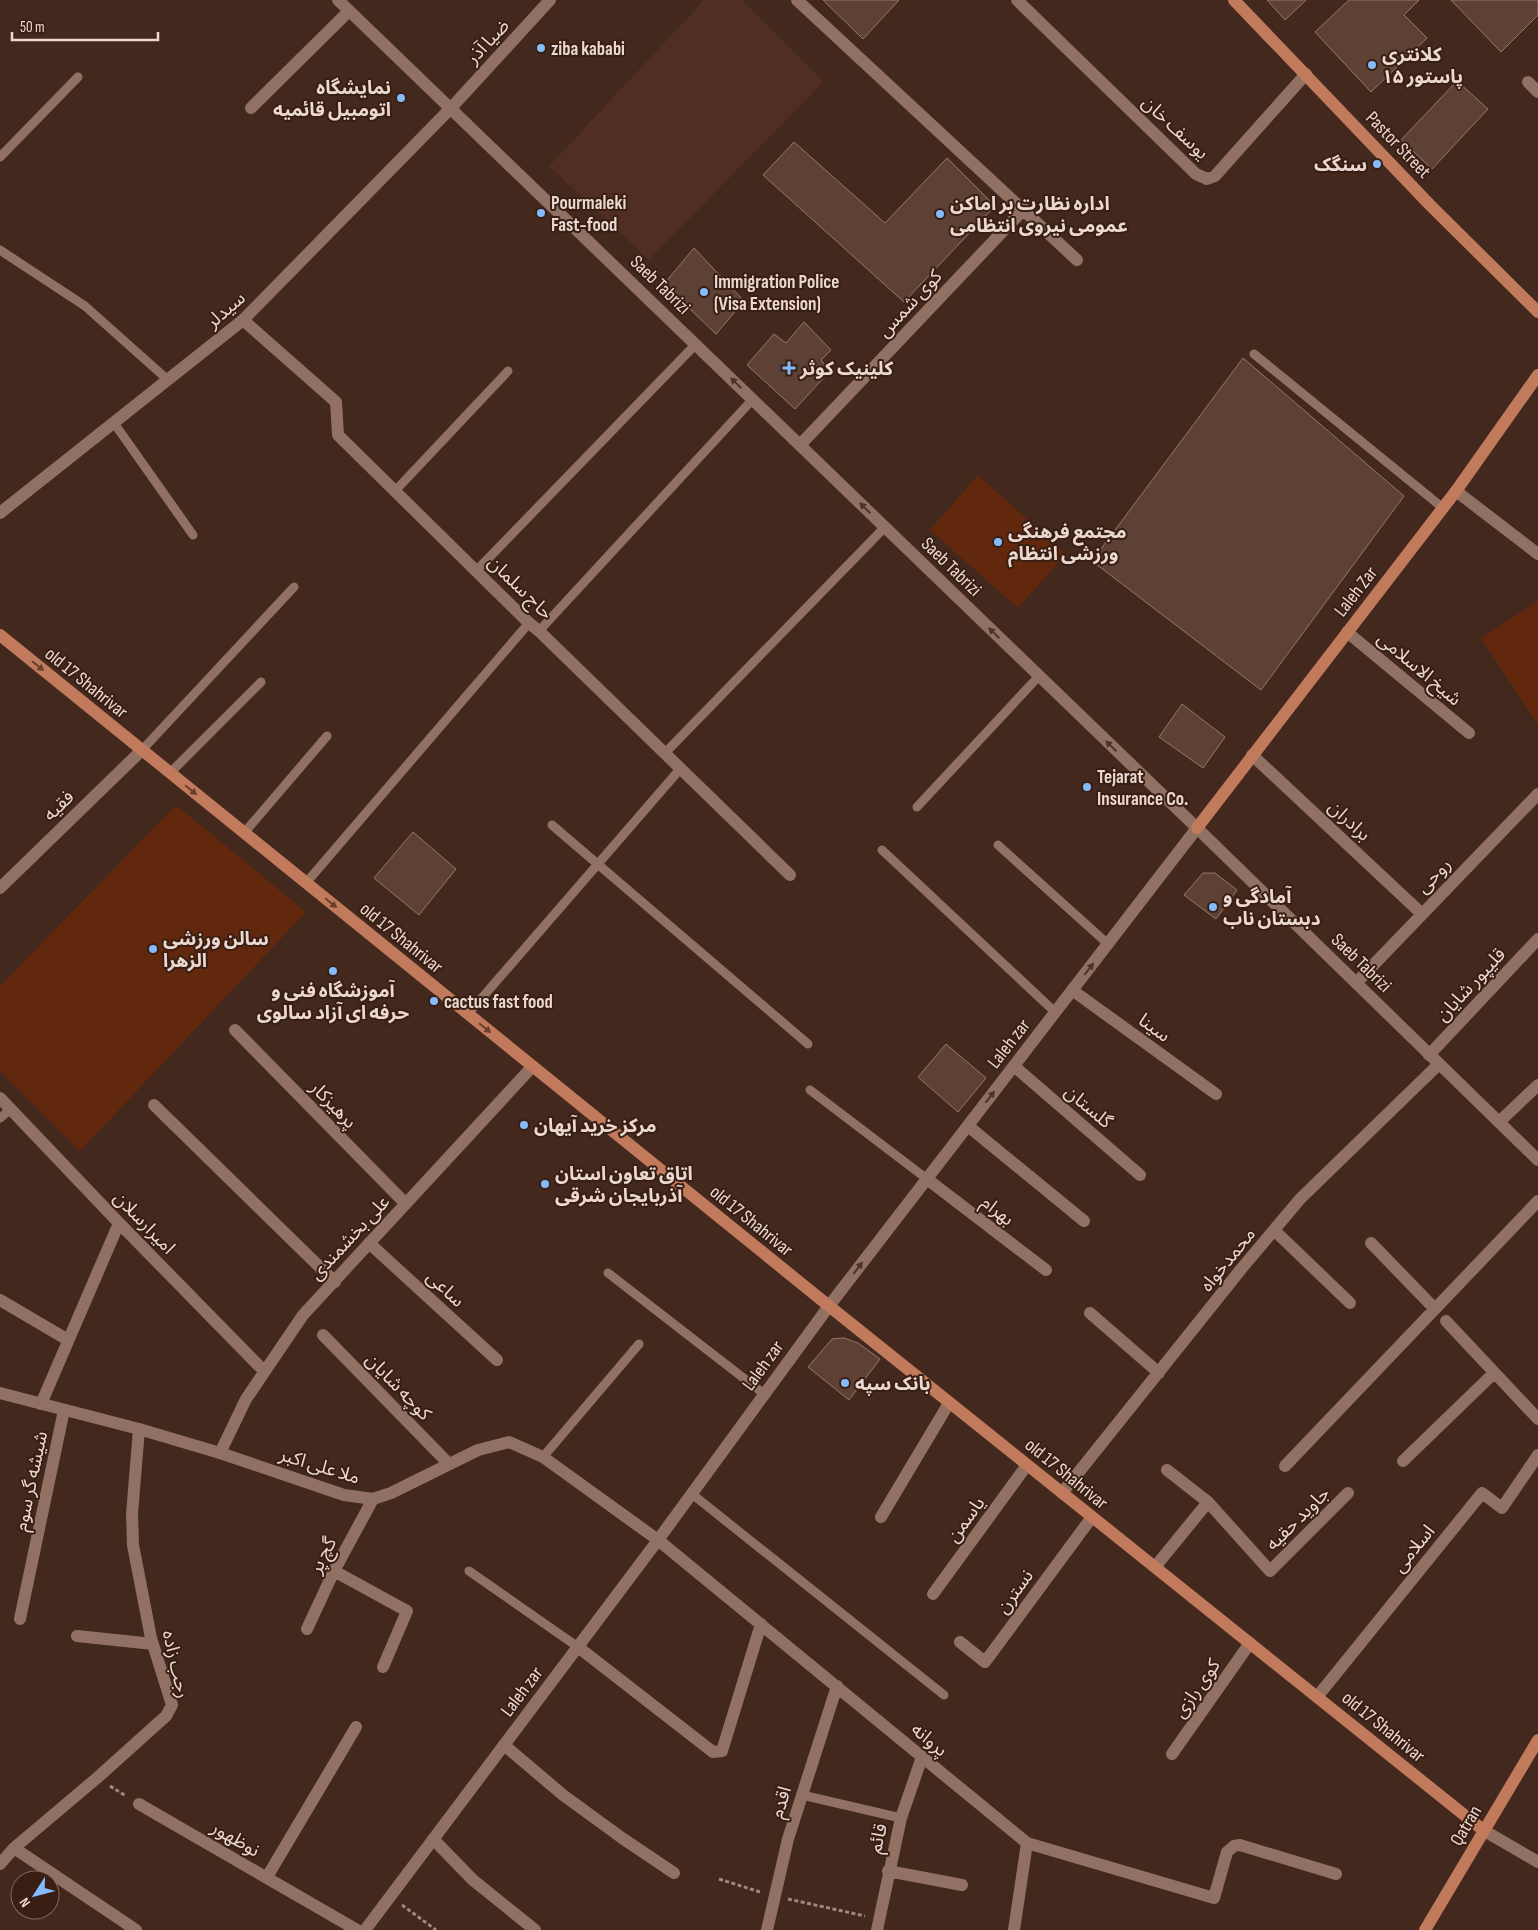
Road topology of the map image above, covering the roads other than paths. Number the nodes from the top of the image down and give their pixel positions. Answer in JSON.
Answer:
{"nodes":[{"id":1,"x":338,"y":0,"type":"edge"},
{"id":2,"x":550,"y":0,"type":"edge"},
{"id":3,"x":797,"y":0,"type":"edge"},
{"id":4,"x":1017,"y":0,"type":"edge"},
{"id":5,"x":1234,"y":0,"type":"edge"},
{"id":6,"x":350,"y":11,"type":"junction"},
{"id":7,"x":1306,"y":74,"type":"junction"},
{"id":8,"x":78,"y":77,"type":"dead end"},
{"id":9,"x":1528,"y":82,"type":"dead end"},
{"id":10,"x":1538,"y":92,"type":"edge"},
{"id":11,"x":251,"y":108,"type":"dead end"},
{"id":12,"x":451,"y":108,"type":"junction"},
{"id":13,"x":0,"y":157,"type":"edge"},
{"id":14,"x":1024,"y":209,"type":"junction"},
{"id":15,"x":0,"y":250,"type":"edge"},
{"id":16,"x":1077,"y":260,"type":"dead end"},
{"id":17,"x":1538,"y":312,"type":"edge"},
{"id":18,"x":243,"y":320,"type":"junction"},
{"id":19,"x":696,"y":344,"type":"junction"},
{"id":20,"x":1254,"y":354,"type":"dead end"},
{"id":21,"x":508,"y":371,"type":"dead end"},
{"id":22,"x":1538,"y":374,"type":"edge"},
{"id":23,"x":168,"y":380,"type":"junction"},
{"id":24,"x":753,"y":399,"type":"junction"},
{"id":25,"x":114,"y":423,"type":"junction"},
{"id":26,"x":800,"y":445,"type":"junction"},
{"id":27,"x":395,"y":490,"type":"junction"},
{"id":28,"x":1456,"y":491,"type":"junction"},
{"id":29,"x":1443,"y":508,"type":"junction"},
{"id":30,"x":0,"y":513,"type":"edge"},
{"id":31,"x":884,"y":527,"type":"junction"},
{"id":32,"x":192,"y":535,"type":"dead end"},
{"id":33,"x":1538,"y":554,"type":"edge"},
{"id":34,"x":477,"y":570,"type":"junction"},
{"id":35,"x":294,"y":587,"type":"dead end"},
{"id":36,"x":534,"y":627,"type":"junction"},
{"id":37,"x":1347,"y":632,"type":"junction"},
{"id":38,"x":0,"y":635,"type":"edge"},
{"id":39,"x":1039,"y":676,"type":"junction"},
{"id":40,"x":261,"y":682,"type":"dead end"},
{"id":41,"x":1469,"y":733,"type":"dead end"},
{"id":42,"x":327,"y":736,"type":"dead end"},
{"id":43,"x":142,"y":750,"type":"junction"},
{"id":44,"x":665,"y":753,"type":"junction"},
{"id":45,"x":1252,"y":755,"type":"junction"},
{"id":46,"x":681,"y":768,"type":"junction"},
{"id":47,"x":170,"y":773,"type":"junction"},
{"id":48,"x":1538,"y":794,"type":"edge"},
{"id":49,"x":917,"y":807,"type":"dead end"},
{"id":50,"x":552,"y":825,"type":"dead end"},
{"id":51,"x":1197,"y":828,"type":"junction"},
{"id":52,"x":244,"y":833,"type":"junction"},
{"id":53,"x":998,"y":845,"type":"dead end"},
{"id":54,"x":882,"y":850,"type":"dead end"},
{"id":55,"x":598,"y":864,"type":"junction"},
{"id":56,"x":790,"y":875,"type":"dead end"},
{"id":57,"x":306,"y":883,"type":"junction"},
{"id":58,"x":0,"y":888,"type":"edge"},
{"id":59,"x":1421,"y":914,"type":"junction"},
{"id":60,"x":1538,"y":939,"type":"edge"},
{"id":61,"x":1108,"y":944,"type":"junction"},
{"id":62,"x":1356,"y":982,"type":"junction"},
{"id":63,"x":1072,"y":990,"type":"junction"},
{"id":64,"x":1055,"y":1012,"type":"junction"},
{"id":65,"x":468,"y":1014,"type":"junction"},
{"id":66,"x":236,"y":1030,"type":"dead end"},
{"id":67,"x":808,"y":1044,"type":"dead end"},
{"id":68,"x":1429,"y":1055,"type":"junction"},
{"id":69,"x":1438,"y":1064,"type":"junction"},
{"id":70,"x":1014,"y":1066,"type":"junction"},
{"id":71,"x":532,"y":1067,"type":"junction"},
{"id":72,"x":1538,"y":1085,"type":"edge"},
{"id":73,"x":810,"y":1090,"type":"dead end"},
{"id":74,"x":1216,"y":1094,"type":"dead end"},
{"id":75,"x":0,"y":1098,"type":"edge"},
{"id":76,"x":154,"y":1105,"type":"dead end"},
{"id":77,"x":10,"y":1109,"type":"junction"},
{"id":78,"x":0,"y":1118,"type":"edge"},
{"id":79,"x":1499,"y":1122,"type":"junction"},
{"id":80,"x":968,"y":1126,"type":"junction"},
{"id":81,"x":1538,"y":1160,"type":"edge"},
{"id":82,"x":1140,"y":1174,"type":"dead end"},
{"id":83,"x":927,"y":1179,"type":"junction"},
{"id":84,"x":1538,"y":1202,"type":"edge"},
{"id":85,"x":406,"y":1204,"type":"junction"},
{"id":86,"x":1084,"y":1221,"type":"dead end"},
{"id":87,"x":119,"y":1223,"type":"junction"},
{"id":88,"x":1274,"y":1230,"type":"junction"},
{"id":89,"x":369,"y":1243,"type":"junction"},
{"id":90,"x":1371,"y":1243,"type":"dead end"},
{"id":91,"x":1046,"y":1270,"type":"dead end"},
{"id":92,"x":608,"y":1273,"type":"dead end"},
{"id":93,"x":335,"y":1282,"type":"junction"},
{"id":94,"x":0,"y":1300,"type":"edge"},
{"id":95,"x":1350,"y":1304,"type":"dead end"},
{"id":96,"x":829,"y":1306,"type":"junction"},
{"id":97,"x":1435,"y":1309,"type":"junction"},
{"id":98,"x":1090,"y":1313,"type":"dead end"},
{"id":99,"x":1446,"y":1321,"type":"dead end"},
{"id":100,"x":323,"y":1335,"type":"dead end"},
{"id":101,"x":68,"y":1340,"type":"junction"},
{"id":102,"x":639,"y":1344,"type":"dead end"},
{"id":103,"x":497,"y":1360,"type":"dead end"},
{"id":104,"x":264,"y":1371,"type":"junction"},
{"id":105,"x":1494,"y":1372,"type":"junction"},
{"id":106,"x":1159,"y":1373,"type":"junction"},
{"id":107,"x":764,"y":1394,"type":"junction"},
{"id":108,"x":1,"y":1396,"type":"edge"},
{"id":109,"x":950,"y":1403,"type":"junction"},
{"id":110,"x":41,"y":1404,"type":"junction"},
{"id":111,"x":64,"y":1410,"type":"junction"},
{"id":112,"x":1538,"y":1419,"type":"edge"},
{"id":113,"x":140,"y":1429,"type":"junction"},
{"id":114,"x":220,"y":1453,"type":"junction"},
{"id":115,"x":1538,"y":1456,"type":"edge"},
{"id":116,"x":543,"y":1457,"type":"junction"},
{"id":117,"x":1403,"y":1461,"type":"dead end"},
{"id":118,"x":449,"y":1464,"type":"junction"},
{"id":119,"x":1027,"y":1465,"type":"junction"},
{"id":120,"x":1285,"y":1466,"type":"dead end"},
{"id":121,"x":1167,"y":1470,"type":"dead end"},
{"id":122,"x":1062,"y":1493,"type":"junction"},
{"id":123,"x":1348,"y":1493,"type":"dead end"},
{"id":124,"x":692,"y":1494,"type":"junction"},
{"id":125,"x":372,"y":1499,"type":"junction"},
{"id":126,"x":1208,"y":1502,"type":"junction"},
{"id":127,"x":881,"y":1517,"type":"dead end"},
{"id":128,"x":1092,"y":1517,"type":"junction"},
{"id":129,"x":658,"y":1540,"type":"junction"},
{"id":130,"x":1155,"y":1567,"type":"junction"},
{"id":131,"x":334,"y":1571,"type":"junction"},
{"id":132,"x":469,"y":1572,"type":"dead end"},
{"id":133,"x":933,"y":1594,"type":"dead end"},
{"id":134,"x":20,"y":1619,"type":"dead end"},
{"id":135,"x":760,"y":1624,"type":"junction"},
{"id":136,"x":307,"y":1629,"type":"dead end"},
{"id":137,"x":77,"y":1636,"type":"dead end"},
{"id":138,"x":960,"y":1642,"type":"dead end"},
{"id":139,"x":1250,"y":1643,"type":"junction"},
{"id":140,"x":153,"y":1644,"type":"junction"},
{"id":141,"x":578,"y":1647,"type":"junction"},
{"id":142,"x":383,"y":1667,"type":"dead end"},
{"id":143,"x":837,"y":1686,"type":"junction"},
{"id":144,"x":944,"y":1695,"type":"dead end"},
{"id":145,"x":1317,"y":1697,"type":"junction"},
{"id":146,"x":356,"y":1727,"type":"dead end"},
{"id":147,"x":1538,"y":1740,"type":"edge"},
{"id":148,"x":504,"y":1745,"type":"junction"},
{"id":149,"x":1172,"y":1754,"type":"dead end"},
{"id":150,"x":922,"y":1757,"type":"junction"},
{"id":151,"x":802,"y":1796,"type":"junction"},
{"id":152,"x":139,"y":1804,"type":"road end"},
{"id":153,"x":901,"y":1818,"type":"junction"},
{"id":154,"x":1483,"y":1830,"type":"junction"},
{"id":155,"x":434,"y":1839,"type":"junction"},
{"id":156,"x":1027,"y":1843,"type":"junction"},
{"id":157,"x":14,"y":1848,"type":"junction"},
{"id":158,"x":1538,"y":1862,"type":"edge"},
{"id":159,"x":0,"y":1864,"type":"edge"},
{"id":160,"x":888,"y":1871,"type":"junction"},
{"id":161,"x":674,"y":1873,"type":"dead end"},
{"id":162,"x":1336,"y":1874,"type":"dead end"},
{"id":163,"x":266,"y":1877,"type":"junction"},
{"id":164,"x":962,"y":1885,"type":"dead end"},
{"id":165,"x":877,"y":1924,"type":"edge"},
{"id":166,"x":531,"y":1929,"type":"edge"},
{"id":167,"x":136,"y":1930,"type":"edge"},
{"id":168,"x":357,"y":1930,"type":"edge"},
{"id":169,"x":365,"y":1930,"type":"edge"},
{"id":170,"x":767,"y":1930,"type":"edge"},
{"id":171,"x":1014,"y":1930,"type":"edge"},
{"id":172,"x":1425,"y":1930,"type":"edge"}],
"edges":[{"from":1,"to":6,"type":"street","name":"Saeb Tabrizi"},
{"from":2,"to":12,"type":"street","name":"ضیا آذر"},
{"from":3,"to":14,"type":"street"},
{"from":4,"to":7,"type":"street","name":"یوسف خان"},
{"from":5,"to":7,"type":"main road","name":"Pastor Street"},
{"from":6,"to":11,"type":"street"},
{"from":6,"to":12,"type":"street","name":"Saeb Tabrizi"},
{"from":7,"to":17,"type":"main road","name":"Pastor Street"},
{"from":8,"to":13,"type":"lane"},
{"from":9,"to":10,"type":"street"},
{"from":12,"to":18,"type":"street","name":"سیدلر"},
{"from":12,"to":19,"type":"street","name":"Saeb Tabrizi"},
{"from":14,"to":16,"type":"street"},
{"from":14,"to":26,"type":"street","name":"کوی شمس"},
{"from":15,"to":23,"type":"lane"},
{"from":18,"to":23,"type":"street","name":"سیدلر"},
{"from":18,"to":27,"type":"street","name":"حاج سلمان"},
{"from":24,"to":19,"type":"street","name":"Saeb Tabrizi","one_way":true},
{"from":19,"to":34,"type":"lane"},
{"from":20,"to":29,"type":"lane"},
{"from":21,"to":27,"type":"lane"},
{"from":22,"to":28,"type":"main road","name":"Laleh Zar"},
{"from":23,"to":25,"type":"street","name":"سیدلر"},
{"from":24,"to":26,"type":"street","name":"Saeb Tabrizi"},
{"from":24,"to":36,"type":"lane"},
{"from":25,"to":30,"type":"street","name":"سیدلر"},
{"from":25,"to":32,"type":"lane"},
{"from":31,"to":26,"type":"street","name":"Saeb Tabrizi","one_way":true},
{"from":27,"to":34,"type":"street","name":"حاج سلمان"},
{"from":28,"to":29,"type":"main road","name":"Laleh Zar"},
{"from":28,"to":33,"type":"street"},
{"from":29,"to":37,"type":"main road","name":"Laleh Zar"},
{"from":39,"to":31,"type":"street","name":"Saeb Tabrizi","one_way":true},
{"from":31,"to":44,"type":"lane"},
{"from":34,"to":36,"type":"street","name":"حاج سلمان"},
{"from":35,"to":43,"type":"lane"},
{"from":36,"to":44,"type":"street","name":"حاج سلمان"},
{"from":36,"to":57,"type":"lane"},
{"from":37,"to":41,"type":"street","name":"شیخ الاسلامی"},
{"from":37,"to":45,"type":"main road","name":"Laleh Zar"},
{"from":38,"to":43,"type":"main road","name":"old 17 Shahrivar","one_way":true},
{"from":39,"to":49,"type":"lane"},
{"from":51,"to":39,"type":"street","name":"Saeb Tabrizi","one_way":true},
{"from":40,"to":47,"type":"lane"},
{"from":42,"to":52,"type":"lane"},
{"from":43,"to":47,"type":"main road","name":"old 17 Shahrivar"},
{"from":43,"to":58,"type":"street","name":"فقیه"},
{"from":44,"to":46,"type":"street","name":"حاج سلمان"},
{"from":45,"to":51,"type":"main road","name":"Laleh Zar"},
{"from":45,"to":59,"type":"street","name":"برادران"},
{"from":46,"to":55,"type":"lane"},
{"from":46,"to":56,"type":"street","name":"حاج سلمان"},
{"from":47,"to":52,"type":"main road","name":"old 17 Shahrivar","one_way":true},
{"from":48,"to":59,"type":"street","name":"روحی"},
{"from":50,"to":55,"type":"lane"},
{"from":51,"to":61,"type":"street","name":"Laleh zar"},
{"from":51,"to":62,"type":"street","name":"Saeb Tabrizi"},
{"from":52,"to":57,"type":"main road","name":"old 17 Shahrivar"},
{"from":53,"to":61,"type":"lane"},
{"from":54,"to":64,"type":"lane"},
{"from":55,"to":65,"type":"lane"},
{"from":55,"to":67,"type":"lane"},
{"from":57,"to":65,"type":"main road","name":"old 17 Shahrivar","one_way":true},
{"from":59,"to":62,"type":"street","name":"روحی"},
{"from":60,"to":68,"type":"street","name":"قلیپور شایان"},
{"from":63,"to":61,"type":"street","name":"Laleh zar","one_way":true},
{"from":62,"to":68,"type":"street","name":"Saeb Tabrizi"},
{"from":63,"to":64,"type":"street","name":"Laleh zar"},
{"from":63,"to":74,"type":"street","name":"سینا"},
{"from":64,"to":70,"type":"street","name":"Laleh zar"},
{"from":65,"to":71,"type":"main road","name":"old 17 Shahrivar","one_way":true},
{"from":66,"to":85,"type":"street","name":"پرهیزکار"},
{"from":68,"to":69,"type":"street","name":"Saeb Tabrizi"},
{"from":69,"to":79,"type":"street","name":"Saeb Tabrizi"},
{"from":69,"to":88,"type":"street","name":"محمدخواه"},
{"from":80,"to":70,"type":"street","name":"Laleh zar","one_way":true},
{"from":70,"to":82,"type":"street","name":"گلستان"},
{"from":71,"to":85,"type":"street","name":"علی بخشمندی"},
{"from":71,"to":96,"type":"main road","name":"old 17 Shahrivar"},
{"from":72,"to":79,"type":"street"},
{"from":73,"to":83,"type":"lane"},
{"from":75,"to":77,"type":"street","name":"امیرارسلان"},
{"from":76,"to":93,"type":"street"},
{"from":77,"to":78,"type":"lane"},
{"from":77,"to":87,"type":"street","name":"امیرارسلان"},
{"from":79,"to":81,"type":"street","name":"Saeb Tabrizi"},
{"from":80,"to":83,"type":"street","name":"Laleh zar"},
{"from":80,"to":86,"type":"street"},
{"from":83,"to":91,"type":"street","name":"بهرام"},
{"from":96,"to":83,"type":"street","name":"Laleh zar","one_way":true},
{"from":84,"to":97,"type":"street"},
{"from":85,"to":89,"type":"street","name":"علی بخشمندی"},
{"from":87,"to":101,"type":"street"},
{"from":87,"to":104,"type":"street","name":"امیرارسلان"},
{"from":88,"to":95,"type":"street"},
{"from":88,"to":106,"type":"street","name":"محمدخواه"},
{"from":89,"to":93,"type":"street","name":"علی بخشمندی"},
{"from":89,"to":103,"type":"street","name":"ساعی"},
{"from":90,"to":97,"type":"street"},
{"from":92,"to":107,"type":"lane"},
{"from":93,"to":104,"type":"street","name":"علی بخشمندی"},
{"from":94,"to":101,"type":"street"},
{"from":96,"to":107,"type":"street","name":"Laleh zar"},
{"from":96,"to":109,"type":"main road","name":"old 17 Shahrivar"},
{"from":97,"to":120,"type":"street"},
{"from":98,"to":106,"type":"street"},
{"from":99,"to":105,"type":"street"},
{"from":100,"to":118,"type":"street","name":"کوچه شایان"},
{"from":101,"to":110,"type":"street"},
{"from":102,"to":116,"type":"lane"},
{"from":104,"to":114,"type":"street","name":"علی بخشمندی"},
{"from":105,"to":112,"type":"street"},
{"from":105,"to":117,"type":"street"},
{"from":106,"to":122,"type":"street","name":"محمدخواه"},
{"from":107,"to":124,"type":"street","name":"Laleh zar"},
{"from":108,"to":110,"type":"street","name":"ملا علی اکبر"},
{"from":109,"to":119,"type":"main road","name":"old 17 Shahrivar"},
{"from":109,"to":127,"type":"street"},
{"from":110,"to":111,"type":"street","name":"ملا علی اکبر"},
{"from":111,"to":113,"type":"street","name":"ملا علی اکبر"},
{"from":111,"to":134,"type":"street","name":"شیشه گر سوم"},
{"from":113,"to":114,"type":"street","name":"ملا علی اکبر"},
{"from":113,"to":140,"type":"street","name":"رجب زاده"},
{"from":114,"to":125,"type":"street","name":"ملا علی اکبر"},
{"from":115,"to":145,"type":"street","name":"اسلامی"},
{"from":116,"to":118,"type":"street","name":"ملا علی اکبر"},
{"from":116,"to":129,"type":"street","name":"ملا علی اکبر"},
{"from":118,"to":125,"type":"street","name":"ملا علی اکبر"},
{"from":119,"to":122,"type":"main road","name":"old 17 Shahrivar"},
{"from":119,"to":133,"type":"street","name":"یاسمن"},
{"from":121,"to":126,"type":"street"},
{"from":122,"to":128,"type":"main road","name":"old 17 Shahrivar"},
{"from":123,"to":126,"type":"street","name":"جاوید حقیه"},
{"from":124,"to":129,"type":"street","name":"Laleh zar"},
{"from":124,"to":144,"type":"lane"},
{"from":125,"to":131,"type":"street","name":"گچ پر"},
{"from":126,"to":130,"type":"street"},
{"from":128,"to":130,"type":"main road","name":"old 17 Shahrivar"},
{"from":128,"to":138,"type":"street","name":"نسترن"},
{"from":129,"to":135,"type":"street","name":"پروانه"},
{"from":129,"to":141,"type":"street","name":"Laleh zar"},
{"from":130,"to":139,"type":"main road","name":"old 17 Shahrivar"},
{"from":131,"to":136,"type":"street","name":"گچ پر"},
{"from":131,"to":142,"type":"street"},
{"from":132,"to":141,"type":"lane"},
{"from":135,"to":141,"type":"street"},
{"from":135,"to":143,"type":"street","name":"پروانه"},
{"from":137,"to":140,"type":"street"},
{"from":139,"to":145,"type":"main road","name":"old 17 Shahrivar"},
{"from":139,"to":149,"type":"street","name":"کوی رازی"},
{"from":140,"to":157,"type":"street","name":"رجب زاده"},
{"from":141,"to":148,"type":"street","name":"Laleh zar"},
{"from":143,"to":150,"type":"street","name":"پروانه"},
{"from":143,"to":151,"type":"street","name":"اقدم"},
{"from":145,"to":154,"type":"main road","name":"old 17 Shahrivar"},
{"from":146,"to":163,"type":"street"},
{"from":147,"to":154,"type":"main road","name":"Qatran"},
{"from":148,"to":155,"type":"street","name":"Laleh zar"},
{"from":148,"to":161,"type":"street"},
{"from":150,"to":153,"type":"street","name":"قائم"},
{"from":150,"to":156,"type":"street","name":"پروانه"},
{"from":151,"to":153,"type":"lane"},
{"from":151,"to":170,"type":"street","name":"اقدم"},
{"from":152,"to":163,"type":"street","name":"نوظهور"},
{"from":153,"to":160,"type":"street","name":"قائم"},
{"from":154,"to":158,"type":"street"},
{"from":154,"to":172,"type":"main road","name":"Qatran"},
{"from":155,"to":166,"type":"street"},
{"from":155,"to":169,"type":"street","name":"Laleh zar"},
{"from":156,"to":162,"type":"street","name":"پروانه"},
{"from":156,"to":171,"type":"street"},
{"from":157,"to":159,"type":"street","name":"رجب زاده"},
{"from":157,"to":167,"type":"street"},
{"from":160,"to":164,"type":"street"},
{"from":160,"to":165,"type":"street","name":"قائم"},
{"from":163,"to":168,"type":"street","name":"نوظهور"}]}
